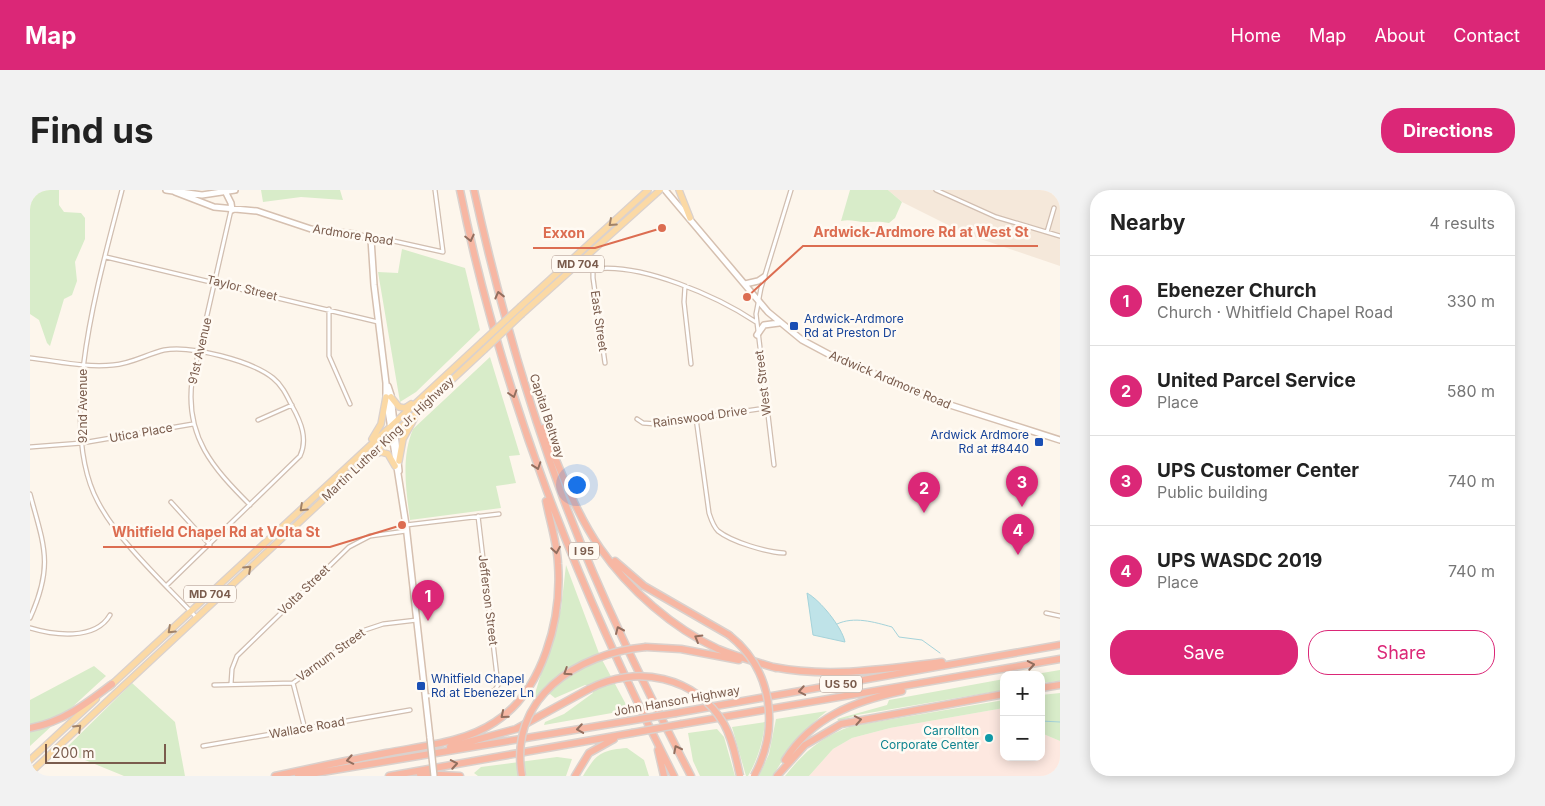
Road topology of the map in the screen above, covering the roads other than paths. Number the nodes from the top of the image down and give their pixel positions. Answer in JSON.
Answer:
{"nodes":[{"id":1,"x":122,"y":190,"type":"edge"},
{"id":2,"x":166,"y":190,"type":"edge"},
{"id":3,"x":235,"y":190,"type":"edge"},
{"id":4,"x":435,"y":190,"type":"edge"},
{"id":5,"x":460,"y":190,"type":"edge"},
{"id":6,"x":474,"y":190,"type":"edge"},
{"id":7,"x":648,"y":190,"type":"edge"},
{"id":8,"x":660,"y":190,"type":"edge"},
{"id":9,"x":665,"y":190,"type":"edge"},
{"id":10,"x":679,"y":190,"type":"edge"},
{"id":11,"x":791,"y":190,"type":"edge"},
{"id":12,"x":936,"y":190,"type":"edge"},
{"id":13,"x":226,"y":191,"type":"edge"},
{"id":14,"x":175,"y":192,"type":"junction"},
{"id":15,"x":1054,"y":208,"type":"dead end"},
{"id":16,"x":232,"y":210,"type":"junction"},
{"id":17,"x":690,"y":218,"type":"junction"},
{"id":18,"x":1046,"y":232,"type":"junction"},
{"id":19,"x":1060,"y":236,"type":"edge"},
{"id":20,"x":371,"y":239,"type":"junction"},
{"id":21,"x":106,"y":257,"type":"junction"},
{"id":22,"x":764,"y":278,"type":"junction"},
{"id":23,"x":216,"y":281,"type":"junction"},
{"id":24,"x":745,"y":284,"type":"junction"},
{"id":25,"x":685,"y":286,"type":"junction"},
{"id":26,"x":758,"y":300,"type":"junction"},
{"id":27,"x":329,"y":309,"type":"junction"},
{"id":28,"x":378,"y":322,"type":"junction"},
{"id":29,"x":756,"y":322,"type":"junction"},
{"id":30,"x":780,"y":323,"type":"junction"},
{"id":31,"x":757,"y":335,"type":"junction"},
{"id":32,"x":199,"y":352,"type":"junction"},
{"id":33,"x":30,"y":358,"type":"edge"},
{"id":34,"x":606,"y":363,"type":"dead end"},
{"id":35,"x":691,"y":364,"type":"dead end"},
{"id":36,"x":83,"y":365,"type":"junction"},
{"id":37,"x":522,"y":375,"type":"junction"},
{"id":38,"x":388,"y":397,"type":"junction"},
{"id":39,"x":422,"y":398,"type":"junction"},
{"id":40,"x":350,"y":404,"type":"dead end"},
{"id":41,"x":426,"y":404,"type":"junction"},
{"id":42,"x":292,"y":405,"type":"junction"},
{"id":43,"x":766,"y":408,"type":"junction"},
{"id":44,"x":696,"y":418,"type":"junction"},
{"id":45,"x":637,"y":419,"type":"dead end"},
{"id":46,"x":258,"y":420,"type":"dead end"},
{"id":47,"x":193,"y":424,"type":"junction"},
{"id":48,"x":392,"y":425,"type":"junction"},
{"id":49,"x":393,"y":434,"type":"junction"},
{"id":50,"x":1060,"y":440,"type":"edge"},
{"id":51,"x":82,"y":443,"type":"junction"},
{"id":52,"x":30,"y":448,"type":"edge"},
{"id":53,"x":360,"y":455,"type":"junction"},
{"id":54,"x":369,"y":457,"type":"junction"},
{"id":55,"x":399,"y":460,"type":"junction"},
{"id":56,"x":774,"y":465,"type":"dead end"},
{"id":57,"x":395,"y":466,"type":"junction"},
{"id":58,"x":399,"y":478,"type":"junction"},
{"id":59,"x":543,"y":485,"type":"junction"},
{"id":60,"x":30,"y":494,"type":"edge"},
{"id":61,"x":171,"y":502,"type":"dead end"},
{"id":62,"x":250,"y":505,"type":"junction"},
{"id":63,"x":499,"y":514,"type":"dead end"},
{"id":64,"x":478,"y":516,"type":"junction"},
{"id":65,"x":585,"y":523,"type":"junction"},
{"id":66,"x":406,"y":525,"type":"junction"},
{"id":67,"x":406,"y":531,"type":"junction"},
{"id":68,"x":210,"y":545,"type":"junction"},
{"id":69,"x":784,"y":553,"type":"dead end"},
{"id":70,"x":167,"y":585,"type":"junction"},
{"id":71,"x":191,"y":611,"type":"junction"},
{"id":72,"x":1046,"y":613,"type":"dead end"},
{"id":73,"x":110,"y":615,"type":"dead end"},
{"id":74,"x":1060,"y":616,"type":"edge"},
{"id":75,"x":196,"y":617,"type":"junction"},
{"id":76,"x":30,"y":618,"type":"edge"},
{"id":77,"x":418,"y":620,"type":"junction"},
{"id":78,"x":30,"y":628,"type":"edge"},
{"id":79,"x":1060,"y":645,"type":"edge"},
{"id":80,"x":1006,"y":655,"type":"junction"},
{"id":81,"x":1060,"y":660,"type":"edge"},
{"id":82,"x":776,"y":668,"type":"junction"},
{"id":83,"x":967,"y":675,"type":"junction"},
{"id":84,"x":293,"y":683,"type":"junction"},
{"id":85,"x":112,"y":684,"type":"junction"},
{"id":86,"x":231,"y":684,"type":"junction"},
{"id":87,"x":214,"y":685,"type":"dead end"},
{"id":88,"x":1060,"y":685,"type":"edge"},
{"id":89,"x":1045,"y":687,"type":"edge"},
{"id":90,"x":1000,"y":695,"type":"edge"},
{"id":91,"x":426,"y":696,"type":"junction"},
{"id":92,"x":410,"y":710,"type":"dead end"},
{"id":93,"x":30,"y":728,"type":"edge"},
{"id":94,"x":305,"y":729,"type":"junction"},
{"id":95,"x":652,"y":732,"type":"junction"},
{"id":96,"x":632,"y":733,"type":"junction"},
{"id":97,"x":203,"y":746,"type":"dead end"},
{"id":98,"x":30,"y":760,"type":"edge"},
{"id":99,"x":384,"y":762,"type":"junction"},
{"id":100,"x":30,"y":773,"type":"edge"},
{"id":101,"x":275,"y":776,"type":"edge"},
{"id":102,"x":298,"y":776,"type":"edge"},
{"id":103,"x":388,"y":776,"type":"edge"},
{"id":104,"x":399,"y":776,"type":"edge"},
{"id":105,"x":434,"y":776,"type":"edge"},
{"id":106,"x":460,"y":776,"type":"edge"},
{"id":107,"x":522,"y":776,"type":"edge"},
{"id":108,"x":575,"y":776,"type":"edge"},
{"id":109,"x":664,"y":776,"type":"edge"},
{"id":110,"x":674,"y":776,"type":"edge"},
{"id":111,"x":691,"y":776,"type":"edge"},
{"id":112,"x":740,"y":776,"type":"edge"},
{"id":113,"x":754,"y":776,"type":"edge"},
{"id":114,"x":777,"y":776,"type":"edge"}],
"edges":[{"from":1,"to":21,"type":"street","name":"92nd Avenue"},
{"from":2,"to":14,"type":"street"},
{"from":3,"to":13,"type":"street"},
{"from":4,"to":20,"type":"street","name":"Ardmore Road"},
{"from":5,"to":59,"type":"highway","name":"Capital Beltway","number":"I 95","one_way":true},
{"from":37,"to":6,"type":"highway","name":"Capital Beltway","number":"I 95","one_way":true},
{"from":7,"to":39,"type":"main road","name":"Martin Luther King Jr. Highway","number":"MD 704","one_way":true,"bridge":true},
{"from":8,"to":41,"type":"main road","name":"Martin Luther King Jr. Highway","number":"MD 704","bridge":true},
{"from":9,"to":17,"type":"street","name":"Ardwick Ardmore Road"},
{"from":10,"to":17,"type":"main road"},
{"from":11,"to":22,"type":"street","name":"West Street"},
{"from":12,"to":18,"type":"street"},
{"from":13,"to":14,"type":"street"},
{"from":13,"to":16,"type":"street"},
{"from":14,"to":16,"type":"street","name":"Ardmore Road"},
{"from":15,"to":18,"type":"street"},
{"from":16,"to":20,"type":"street","name":"Ardmore Road"},
{"from":16,"to":23,"type":"street","name":"91st Avenue"},
{"from":17,"to":24,"type":"street","name":"Ardwick Ardmore Road"},
{"from":18,"to":19,"type":"street"},
{"from":20,"to":28,"type":"street"},
{"from":21,"to":23,"type":"street","name":"Taylor Street"},
{"from":21,"to":36,"type":"street","name":"92nd Avenue"},
{"from":22,"to":24,"type":"street"},
{"from":22,"to":26,"type":"street","name":"West Street"},
{"from":23,"to":27,"type":"street","name":"Taylor Street"},
{"from":23,"to":32,"type":"street","name":"91st Avenue"},
{"from":24,"to":26,"type":"street","name":"Ardwick Ardmore Road"},
{"from":25,"to":29,"type":"street"},
{"from":25,"to":34,"type":"street","name":"East Street"},
{"from":25,"to":35,"type":"street"},
{"from":26,"to":29,"type":"street","name":"West Street"},
{"from":26,"to":30,"type":"street","name":"Ardwick Ardmore Road"},
{"from":27,"to":28,"type":"street","name":"Taylor Street"},
{"from":27,"to":40,"type":"street"},
{"from":28,"to":38,"type":"street"},
{"from":29,"to":31,"type":"street","name":"West Street"},
{"from":30,"to":31,"type":"street"},
{"from":30,"to":50,"type":"street","name":"Ardwick Ardmore Road"},
{"from":31,"to":43,"type":"street","name":"West Street"},
{"from":32,"to":36,"type":"street"},
{"from":32,"to":42,"type":"street"},
{"from":32,"to":47,"type":"street","name":"91st Avenue"},
{"from":33,"to":36,"type":"street"},
{"from":36,"to":51,"type":"street","name":"92nd Avenue"},
{"from":37,"to":65,"type":"highway"},
{"from":111,"to":37,"type":"highway","name":"Capital Beltway","number":"I 95","one_way":true},
{"from":38,"to":39,"type":"main road"},
{"from":38,"to":48,"type":"street"},
{"from":38,"to":53,"type":"main road"},
{"from":39,"to":48,"type":"main road","name":"Martin Luther King Jr. Highway","number":"MD 704"},
{"from":41,"to":49,"type":"main road","name":"Martin Luther King Jr. Highway","number":"MD 704"},
{"from":41,"to":55,"type":"main road"},
{"from":42,"to":46,"type":"street"},
{"from":42,"to":62,"type":"street"},
{"from":43,"to":44,"type":"street","name":"Rainswood Drive"},
{"from":43,"to":56,"type":"street","name":"West Street"},
{"from":44,"to":45,"type":"street","name":"Rainswood Drive"},
{"from":44,"to":69,"type":"street"},
{"from":47,"to":51,"type":"street","name":"Utica Place"},
{"from":47,"to":62,"type":"street","name":"91st Avenue"},
{"from":48,"to":49,"type":"street"},
{"from":48,"to":53,"type":"main road","name":"Martin Luther King Jr. Highway","number":"MD 704"},
{"from":49,"to":54,"type":"main road","name":"Martin Luther King Jr. Highway","number":"MD 704"},
{"from":49,"to":55,"type":"street"},
{"from":49,"to":57,"type":"street"},
{"from":51,"to":52,"type":"street","name":"Utica Place"},
{"from":51,"to":70,"type":"street","name":"92nd Avenue"},
{"from":53,"to":71,"type":"main road","name":"Martin Luther King Jr. Highway","number":"MD 704","one_way":true},
{"from":54,"to":57,"type":"main road"},
{"from":75,"to":54,"type":"main road","name":"Martin Luther King Jr. Highway","number":"MD 704","one_way":true},
{"from":55,"to":58,"type":"street"},
{"from":57,"to":58,"type":"street"},
{"from":58,"to":66,"type":"street"},
{"from":59,"to":95,"type":"highway","name":"Capital Beltway","number":"I 95"},
{"from":59,"to":101,"type":"highway","one_way":true},
{"from":60,"to":76,"type":"street"},
{"from":61,"to":68,"type":"street"},
{"from":62,"to":68,"type":"street"},
{"from":63,"to":64,"type":"street"},
{"from":64,"to":66,"type":"street"},
{"from":64,"to":91,"type":"street","name":"Jefferson Street"},
{"from":82,"to":65,"type":"highway","one_way":true},
{"from":65,"to":113,"type":"highway","bridge":true},
{"from":66,"to":67,"type":"street"},
{"from":67,"to":77,"type":"street"},
{"from":67,"to":86,"type":"street","name":"Volta Street"},
{"from":68,"to":70,"type":"street"},
{"from":70,"to":71,"type":"street","name":"92nd Avenue"},
{"from":71,"to":75,"type":"street","name":"92nd Avenue"},
{"from":71,"to":85,"type":"main road","name":"Martin Luther King Jr. Highway","number":"MD 704","one_way":true},
{"from":72,"to":74,"type":"street"},
{"from":73,"to":78,"type":"street"},
{"from":100,"to":75,"type":"main road","name":"Martin Luther King Jr. Highway","number":"MD 704","one_way":true},
{"from":77,"to":84,"type":"street","name":"Varnum Street"},
{"from":77,"to":91,"type":"street"},
{"from":79,"to":80,"type":"highway","name":"John Hanson Highway","number":"US 50"},
{"from":80,"to":82,"type":"highway"},
{"from":80,"to":99,"type":"highway","name":"John Hanson Highway","number":"US 50","one_way":true,"bridge":true},
{"from":83,"to":81,"type":"highway","name":"John Hanson Highway","number":"US 50","one_way":true},
{"from":82,"to":107,"type":"highway","one_way":true,"bridge":true},
{"from":83,"to":96,"type":"highway","name":"John Hanson Highway","number":"US 50","bridge":true},
{"from":83,"to":114,"type":"highway"},
{"from":84,"to":86,"type":"street","name":"Varnum Street"},
{"from":84,"to":94,"type":"street"},
{"from":85,"to":93,"type":"highway"},
{"from":85,"to":98,"type":"main road","name":"Martin Luther King Jr. Highway","number":"MD 704"},
{"from":86,"to":87,"type":"street","name":"Varnum Street"},
{"from":88,"to":89,"type":"highway"},
{"from":114,"to":90,"type":"highway","one_way":true},
{"from":91,"to":105,"type":"street","bridge":true},
{"from":92,"to":94,"type":"street","name":"Wallace Road"},
{"from":94,"to":97,"type":"street","name":"Wallace Road"},
{"from":95,"to":109,"type":"highway"},
{"from":95,"to":110,"type":"highway","name":"Capital Beltway","number":"I 95"},
{"from":103,"to":96,"type":"highway","name":"John Hanson Highway","number":"US 50","one_way":true},
{"from":96,"to":108,"type":"highway"},
{"from":99,"to":102,"type":"highway","name":"John Hanson Highway","number":"US 50"},
{"from":99,"to":112,"type":"highway","bridge":true},
{"from":104,"to":106,"type":"highway"}]}
